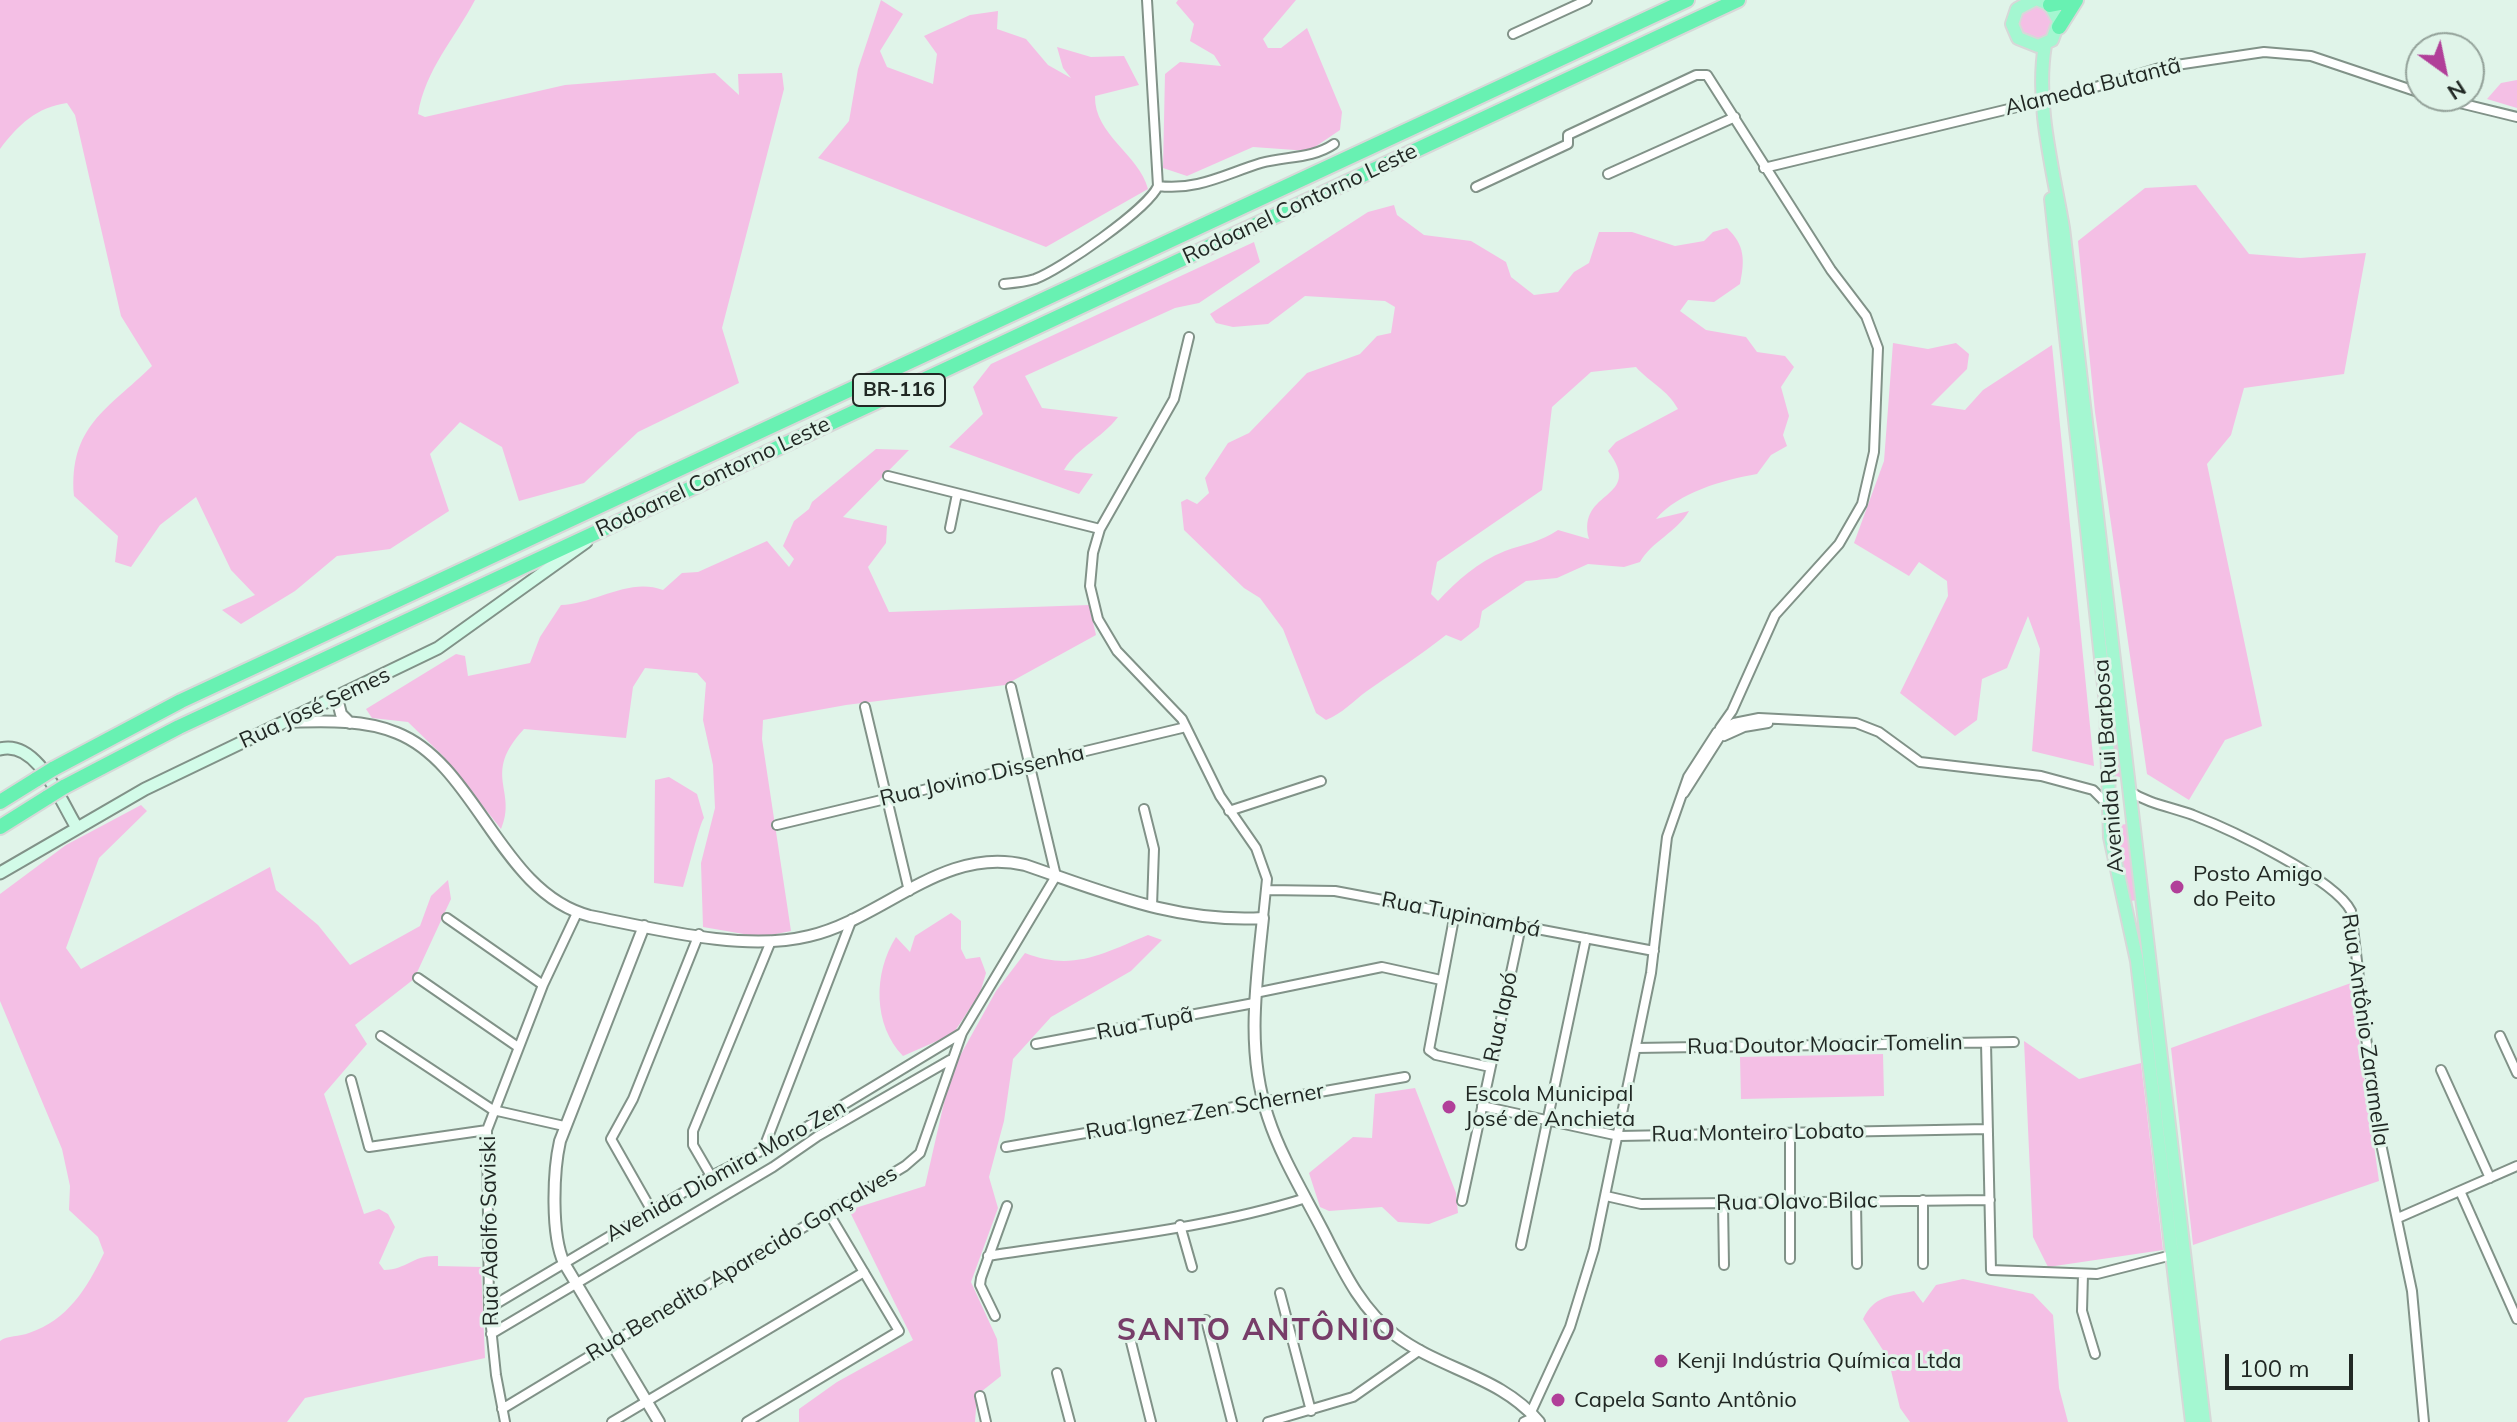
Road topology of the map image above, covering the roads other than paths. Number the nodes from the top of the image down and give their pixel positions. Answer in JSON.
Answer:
{"nodes":[{"id":1,"x":1147,"y":0,"type":"edge"},
{"id":2,"x":1587,"y":0,"type":"edge"},
{"id":3,"x":1687,"y":0,"type":"edge"},
{"id":4,"x":1738,"y":0,"type":"edge"},
{"id":5,"x":2076,"y":0,"type":"edge"},
{"id":6,"x":2034,"y":2,"type":"edge"},
{"id":7,"x":2059,"y":27,"type":"junction"},
{"id":8,"x":1513,"y":34,"type":"dead end"},
{"id":9,"x":2045,"y":45,"type":"junction"},
{"id":10,"x":2031,"y":46,"type":"junction"},
{"id":11,"x":2041,"y":69,"type":"junction"},
{"id":12,"x":2405,"y":88,"type":"edge"},
{"id":13,"x":2044,"y":101,"type":"junction"},
{"id":14,"x":2485,"y":109,"type":"edge"},
{"id":15,"x":1735,"y":117,"type":"junction"},
{"id":16,"x":2517,"y":117,"type":"edge"},
{"id":17,"x":1334,"y":144,"type":"dead end"},
{"id":18,"x":2050,"y":155,"type":"junction"},
{"id":19,"x":1764,"y":168,"type":"junction"},
{"id":20,"x":1608,"y":174,"type":"dead end"},
{"id":21,"x":1158,"y":186,"type":"junction"},
{"id":22,"x":1476,"y":187,"type":"dead end"},
{"id":23,"x":1004,"y":284,"type":"dead end"},
{"id":24,"x":1189,"y":337,"type":"dead end"},
{"id":25,"x":888,"y":476,"type":"dead end"},
{"id":26,"x":957,"y":494,"type":"junction"},
{"id":27,"x":616,"y":522,"type":"junction"},
{"id":28,"x":950,"y":528,"type":"dead end"},
{"id":29,"x":1100,"y":529,"type":"junction"},
{"id":30,"x":1011,"y":687,"type":"dead end"},
{"id":31,"x":337,"y":698,"type":"junction"},
{"id":32,"x":1737,"y":700,"type":"junction"},
{"id":33,"x":865,"y":707,"type":"dead end"},
{"id":34,"x":1732,"y":711,"type":"junction"},
{"id":35,"x":1759,"y":718,"type":"junction"},
{"id":36,"x":1781,"y":721,"type":"junction"},
{"id":37,"x":285,"y":722,"type":"junction"},
{"id":38,"x":350,"y":723,"type":"junction"},
{"id":39,"x":1727,"y":726,"type":"junction"},
{"id":40,"x":1186,"y":727,"type":"junction"},
{"id":41,"x":1720,"y":734,"type":"junction"},
{"id":42,"x":0,"y":749,"type":"edge"},
{"id":43,"x":1029,"y":765,"type":"junction"},
{"id":44,"x":1321,"y":781,"type":"dead end"},
{"id":45,"x":2108,"y":785,"type":"junction"},
{"id":46,"x":2093,"y":790,"type":"junction"},
{"id":47,"x":2129,"y":791,"type":"junction"},
{"id":48,"x":887,"y":799,"type":"junction"},
{"id":49,"x":0,"y":802,"type":"edge"},
{"id":50,"x":2107,"y":804,"type":"junction"},
{"id":51,"x":2152,"y":804,"type":"junction"},
{"id":52,"x":1144,"y":809,"type":"dead end"},
{"id":53,"x":2131,"y":810,"type":"junction"},
{"id":54,"x":1229,"y":811,"type":"junction"},
{"id":55,"x":777,"y":825,"type":"dead end"},
{"id":56,"x":76,"y":826,"type":"junction"},
{"id":57,"x":0,"y":827,"type":"edge"},
{"id":58,"x":0,"y":873,"type":"edge"},
{"id":59,"x":1056,"y":876,"type":"junction"},
{"id":60,"x":1267,"y":890,"type":"junction"},
{"id":61,"x":909,"y":891,"type":"junction"},
{"id":62,"x":1152,"y":906,"type":"junction"},
{"id":63,"x":577,"y":913,"type":"junction"},
{"id":64,"x":1455,"y":913,"type":"junction"},
{"id":65,"x":447,"y":918,"type":"dead end"},
{"id":66,"x":1263,"y":918,"type":"junction"},
{"id":67,"x":852,"y":919,"type":"junction"},
{"id":68,"x":644,"y":926,"type":"junction"},
{"id":69,"x":1521,"y":926,"type":"junction"},
{"id":70,"x":699,"y":934,"type":"junction"},
{"id":71,"x":1586,"y":938,"type":"junction"},
{"id":72,"x":771,"y":941,"type":"junction"},
{"id":73,"x":1654,"y":951,"type":"junction"},
{"id":74,"x":418,"y":978,"type":"dead end"},
{"id":75,"x":1441,"y":980,"type":"junction"},
{"id":76,"x":543,"y":985,"type":"junction"},
{"id":77,"x":1254,"y":998,"type":"junction"},
{"id":78,"x":962,"y":1033,"type":"junction"},
{"id":79,"x":381,"y":1036,"type":"dead end"},
{"id":80,"x":2500,"y":1036,"type":"dead end"},
{"id":81,"x":2014,"y":1042,"type":"dead end"},
{"id":82,"x":1986,"y":1043,"type":"junction"},
{"id":83,"x":1036,"y":1044,"type":"dead end"},
{"id":84,"x":518,"y":1047,"type":"junction"},
{"id":85,"x":1636,"y":1048,"type":"junction"},
{"id":86,"x":951,"y":1060,"type":"junction"},
{"id":87,"x":1490,"y":1067,"type":"junction"},
{"id":88,"x":2441,"y":1070,"type":"dead end"},
{"id":89,"x":2517,"y":1073,"type":"edge"},
{"id":90,"x":1405,"y":1077,"type":"dead end"},
{"id":91,"x":351,"y":1080,"type":"dead end"},
{"id":92,"x":1264,"y":1102,"type":"junction"},
{"id":93,"x":1482,"y":1106,"type":"junction"},
{"id":94,"x":493,"y":1110,"type":"junction"},
{"id":95,"x":1547,"y":1120,"type":"junction"},
{"id":96,"x":564,"y":1126,"type":"junction"},
{"id":97,"x":1988,"y":1129,"type":"junction"},
{"id":98,"x":487,"y":1130,"type":"junction"},
{"id":99,"x":1790,"y":1133,"type":"junction"},
{"id":100,"x":1619,"y":1136,"type":"junction"},
{"id":101,"x":1006,"y":1147,"type":"dead end"},
{"id":102,"x":763,"y":1151,"type":"junction"},
{"id":103,"x":2517,"y":1166,"type":"edge"},
{"id":104,"x":773,"y":1167,"type":"junction"},
{"id":105,"x":711,"y":1176,"type":"junction"},
{"id":106,"x":2490,"y":1178,"type":"junction"},
{"id":107,"x":2460,"y":1191,"type":"junction"},
{"id":108,"x":1606,"y":1196,"type":"junction"},
{"id":109,"x":1306,"y":1198,"type":"junction"},
{"id":110,"x":1923,"y":1200,"type":"junction"},
{"id":111,"x":1990,"y":1200,"type":"junction"},
{"id":112,"x":1462,"y":1201,"type":"dead end"},
{"id":113,"x":1856,"y":1201,"type":"junction"},
{"id":114,"x":1790,"y":1202,"type":"junction"},
{"id":115,"x":1723,"y":1203,"type":"junction"},
{"id":116,"x":1007,"y":1206,"type":"dead end"},
{"id":117,"x":652,"y":1211,"type":"junction"},
{"id":118,"x":828,"y":1212,"type":"junction"},
{"id":119,"x":2398,"y":1218,"type":"junction"},
{"id":120,"x":1180,"y":1225,"type":"junction"},
{"id":121,"x":1521,"y":1245,"type":"dead end"},
{"id":122,"x":2172,"y":1255,"type":"junction"},
{"id":123,"x":988,"y":1256,"type":"junction"},
{"id":124,"x":1790,"y":1259,"type":"dead end"},
{"id":125,"x":564,"y":1263,"type":"junction"},
{"id":126,"x":1857,"y":1264,"type":"dead end"},
{"id":127,"x":1923,"y":1264,"type":"dead end"},
{"id":128,"x":1724,"y":1265,"type":"dead end"},
{"id":129,"x":1192,"y":1267,"type":"dead end"},
{"id":130,"x":864,"y":1272,"type":"junction"},
{"id":131,"x":2083,"y":1274,"type":"junction"},
{"id":132,"x":577,"y":1284,"type":"junction"},
{"id":133,"x":1280,"y":1293,"type":"dead end"},
{"id":134,"x":489,"y":1308,"type":"junction"},
{"id":135,"x":995,"y":1316,"type":"dead end"},
{"id":136,"x":2517,"y":1319,"type":"edge"},
{"id":137,"x":1206,"y":1320,"type":"dead end"},
{"id":138,"x":491,"y":1334,"type":"junction"},
{"id":139,"x":1131,"y":1342,"type":"dead end"},
{"id":140,"x":612,"y":1343,"type":"junction"},
{"id":141,"x":1420,"y":1350,"type":"junction"},
{"id":142,"x":2095,"y":1354,"type":"dead end"},
{"id":143,"x":1057,"y":1373,"type":"dead end"},
{"id":144,"x":980,"y":1396,"type":"dead end"},
{"id":145,"x":647,"y":1401,"type":"junction"},
{"id":146,"x":502,"y":1409,"type":"junction"},
{"id":147,"x":1311,"y":1411,"type":"junction"},
{"id":148,"x":1532,"y":1418,"type":"edge"},
{"id":149,"x":505,"y":1422,"type":"edge"},
{"id":150,"x":612,"y":1422,"type":"edge"},
{"id":151,"x":659,"y":1422,"type":"edge"},
{"id":152,"x":747,"y":1422,"type":"edge"},
{"id":153,"x":986,"y":1422,"type":"edge"},
{"id":154,"x":1070,"y":1422,"type":"edge"},
{"id":155,"x":1151,"y":1422,"type":"edge"},
{"id":156,"x":1232,"y":1422,"type":"edge"},
{"id":157,"x":1268,"y":1422,"type":"edge"},
{"id":158,"x":2192,"y":1422,"type":"edge"},
{"id":159,"x":2204,"y":1422,"type":"edge"},
{"id":160,"x":2424,"y":1422,"type":"edge"}],
"edges":[{"from":1,"to":21,"type":"street"},
{"from":2,"to":8,"type":"street"},
{"from":3,"to":49,"type":"highway","name":"Rodoanel Contorno Leste","number":"BR-116","bridge":true},
{"from":4,"to":27,"type":"highway","name":"Rodoanel Contorno Leste","number":"BR-116"},
{"from":5,"to":6,"type":"highway"},
{"from":5,"to":7,"type":"highway"},
{"from":6,"to":7,"type":"main road"},
{"from":6,"to":10,"type":"main road"},
{"from":7,"to":9,"type":"main road"},
{"from":9,"to":10,"type":"main road"},
{"from":9,"to":11,"type":"main road","name":"Avenida Rui Barbosa"},
{"from":10,"to":11,"type":"main road","name":"Avenida Rui Barbosa"},
{"from":11,"to":13,"type":"main road","name":"Avenida Rui Barbosa"},
{"from":12,"to":13,"type":"street","name":"Alameda Butantã"},
{"from":13,"to":18,"type":"main road","name":"Avenida Rui Barbosa"},
{"from":13,"to":19,"type":"street","name":"Alameda Butantã"},
{"from":14,"to":16,"type":"street"},
{"from":15,"to":19,"type":"street"},
{"from":15,"to":20,"type":"street"},
{"from":15,"to":22,"type":"street"},
{"from":17,"to":21,"type":"street"},
{"from":18,"to":45,"type":"main road","name":"Avenida Rui Barbosa"},
{"from":18,"to":47,"type":"main road","name":"Avenida Rui Barbosa"},
{"from":19,"to":32,"type":"street"},
{"from":21,"to":23,"type":"street"},
{"from":24,"to":29,"type":"street"},
{"from":25,"to":26,"type":"street"},
{"from":26,"to":28,"type":"street"},
{"from":26,"to":29,"type":"street"},
{"from":27,"to":31,"type":"main road","name":"Rua José Semes"},
{"from":27,"to":57,"type":"highway","name":"Rodoanel Contorno Leste","number":"BR-116","bridge":true},
{"from":29,"to":40,"type":"street"},
{"from":30,"to":43,"type":"street"},
{"from":31,"to":37,"type":"main road","name":"Rua José Semes"},
{"from":31,"to":38,"type":"street"},
{"from":32,"to":34,"type":"street"},
{"from":32,"to":35,"type":"street"},
{"from":33,"to":48,"type":"street"},
{"from":34,"to":39,"type":"street"},
{"from":34,"to":41,"type":"street"},
{"from":35,"to":36,"type":"street"},
{"from":35,"to":39,"type":"street"},
{"from":36,"to":41,"type":"street"},
{"from":36,"to":46,"type":"street"},
{"from":37,"to":38,"type":"street"},
{"from":37,"to":56,"type":"main road","name":"Rua José Semes"},
{"from":38,"to":63,"type":"street"},
{"from":39,"to":41,"type":"street"},
{"from":40,"to":43,"type":"street","name":"Rua Jovino Dissenha"},
{"from":40,"to":54,"type":"street"},
{"from":41,"to":73,"type":"street"},
{"from":42,"to":56,"type":"main road"},
{"from":43,"to":48,"type":"street","name":"Rua Jovino Dissenha"},
{"from":43,"to":59,"type":"street"},
{"from":44,"to":54,"type":"street"},
{"from":45,"to":46,"type":"street"},
{"from":45,"to":47,"type":"main road"},
{"from":45,"to":50,"type":"main road","name":"Avenida Rui Barbosa"},
{"from":46,"to":50,"type":"street"},
{"from":47,"to":51,"type":"street","name":"Rua Antônio Zaramella"},
{"from":47,"to":53,"type":"main road","name":"Avenida Rui Barbosa"},
{"from":48,"to":55,"type":"street","name":"Rua Jovino Dissenha"},
{"from":48,"to":61,"type":"street"},
{"from":50,"to":53,"type":"main road"},
{"from":50,"to":122,"type":"main road","name":"Avenida Rui Barbosa"},
{"from":51,"to":53,"type":"street"},
{"from":51,"to":119,"type":"street","name":"Rua Antônio Zaramella"},
{"from":52,"to":62,"type":"street"},
{"from":53,"to":159,"type":"main road","name":"Avenida Rui Barbosa"},
{"from":54,"to":60,"type":"street"},
{"from":56,"to":58,"type":"main road","name":"Rua José Semes"},
{"from":59,"to":61,"type":"street"},
{"from":59,"to":62,"type":"street"},
{"from":59,"to":78,"type":"street","name":"Rua Benedito Aparecido Gonçalves"},
{"from":60,"to":64,"type":"street","name":"Rua Tupinambá"},
{"from":60,"to":66,"type":"street"},
{"from":61,"to":67,"type":"street"},
{"from":62,"to":66,"type":"street"},
{"from":63,"to":68,"type":"street"},
{"from":63,"to":76,"type":"street","name":"Rua Adolfo Saviski"},
{"from":64,"to":69,"type":"street","name":"Rua Tupinambá"},
{"from":64,"to":75,"type":"street"},
{"from":65,"to":76,"type":"street"},
{"from":66,"to":77,"type":"street"},
{"from":67,"to":72,"type":"street"},
{"from":67,"to":102,"type":"street"},
{"from":68,"to":70,"type":"street"},
{"from":68,"to":96,"type":"street"},
{"from":69,"to":71,"type":"street","name":"Rua Tupinambá"},
{"from":69,"to":87,"type":"street","name":"Rua Iapó"},
{"from":70,"to":72,"type":"street"},
{"from":70,"to":117,"type":"street"},
{"from":71,"to":73,"type":"street","name":"Rua Tupinambá"},
{"from":71,"to":95,"type":"street"},
{"from":72,"to":105,"type":"street"},
{"from":73,"to":85,"type":"street"},
{"from":74,"to":84,"type":"street"},
{"from":75,"to":77,"type":"street","name":"Rua Tupã"},
{"from":75,"to":87,"type":"street"},
{"from":76,"to":84,"type":"street","name":"Rua Adolfo Saviski"},
{"from":77,"to":83,"type":"street","name":"Rua Tupã"},
{"from":77,"to":92,"type":"street"},
{"from":78,"to":86,"type":"street","name":"Rua Benedito Aparecido Gonçalves"},
{"from":78,"to":102,"type":"street","name":"Avenida Diomira Moro Zen"},
{"from":79,"to":94,"type":"street"},
{"from":80,"to":89,"type":"street"},
{"from":81,"to":82,"type":"street","name":"Rua Doutor Moacir Tomelin"},
{"from":82,"to":85,"type":"street","name":"Rua Doutor Moacir Tomelin"},
{"from":82,"to":97,"type":"street"},
{"from":84,"to":94,"type":"street","name":"Rua Adolfo Saviski"},
{"from":85,"to":100,"type":"street"},
{"from":86,"to":104,"type":"street","name":"Avenida Diomira Moro Zen"},
{"from":86,"to":118,"type":"street","name":"Rua Benedito Aparecido Gonçalves"},
{"from":87,"to":93,"type":"street","name":"Rua Iapó"},
{"from":88,"to":106,"type":"street"},
{"from":90,"to":92,"type":"street","name":"Rua Ignez Zen Scherner"},
{"from":91,"to":98,"type":"street"},
{"from":92,"to":101,"type":"street","name":"Rua Ignez Zen Scherner"},
{"from":92,"to":109,"type":"street"},
{"from":93,"to":95,"type":"street","name":"Rua Monteiro Lobato"},
{"from":93,"to":112,"type":"street","name":"Rua Iapó"},
{"from":94,"to":96,"type":"street"},
{"from":94,"to":98,"type":"street","name":"Rua Adolfo Saviski"},
{"from":95,"to":100,"type":"street","name":"Rua Monteiro Lobato"},
{"from":95,"to":121,"type":"street"},
{"from":96,"to":125,"type":"street"},
{"from":97,"to":99,"type":"street","name":"Rua Monteiro Lobato"},
{"from":97,"to":111,"type":"street"},
{"from":98,"to":134,"type":"street","name":"Rua Adolfo Saviski"},
{"from":99,"to":100,"type":"street","name":"Rua Monteiro Lobato"},
{"from":99,"to":114,"type":"street"},
{"from":100,"to":108,"type":"street"},
{"from":102,"to":104,"type":"street"},
{"from":102,"to":105,"type":"street","name":"Avenida Diomira Moro Zen"},
{"from":103,"to":106,"type":"street"},
{"from":104,"to":132,"type":"street","name":"Avenida Diomira Moro Zen"},
{"from":105,"to":117,"type":"street","name":"Avenida Diomira Moro Zen"},
{"from":106,"to":107,"type":"street"},
{"from":107,"to":119,"type":"street"},
{"from":107,"to":136,"type":"street"},
{"from":108,"to":115,"type":"street","name":"Rua Olavo Bilac"},
{"from":108,"to":148,"type":"street"},
{"from":109,"to":120,"type":"street"},
{"from":109,"to":141,"type":"street"},
{"from":110,"to":111,"type":"street","name":"Rua Olavo Bilac"},
{"from":110,"to":113,"type":"street","name":"Rua Olavo Bilac"},
{"from":110,"to":127,"type":"street"},
{"from":111,"to":131,"type":"street"},
{"from":113,"to":114,"type":"street","name":"Rua Olavo Bilac"},
{"from":113,"to":126,"type":"street"},
{"from":114,"to":115,"type":"street","name":"Rua Olavo Bilac"},
{"from":114,"to":124,"type":"street"},
{"from":115,"to":128,"type":"street"},
{"from":116,"to":123,"type":"street"},
{"from":117,"to":125,"type":"street","name":"Avenida Diomira Moro Zen"},
{"from":118,"to":130,"type":"street"},
{"from":118,"to":140,"type":"street","name":"Rua Benedito Aparecido Gonçalves"},
{"from":119,"to":160,"type":"street","name":"Rua Antônio Zaramella"},
{"from":120,"to":123,"type":"street"},
{"from":120,"to":129,"type":"street"},
{"from":122,"to":131,"type":"street"},
{"from":122,"to":158,"type":"main road","name":"Avenida Rui Barbosa"},
{"from":123,"to":135,"type":"street"},
{"from":125,"to":132,"type":"street"},
{"from":125,"to":134,"type":"street","name":"Avenida Diomira Moro Zen"},
{"from":130,"to":145,"type":"street"},
{"from":130,"to":152,"type":"street"},
{"from":131,"to":142,"type":"street"},
{"from":132,"to":138,"type":"street","name":"Avenida Diomira Moro Zen"},
{"from":132,"to":140,"type":"street"},
{"from":133,"to":147,"type":"street"},
{"from":134,"to":138,"type":"street","name":"Rua Adolfo Saviski"},
{"from":137,"to":156,"type":"street"},
{"from":138,"to":146,"type":"street","name":"Rua Adolfo Saviski"},
{"from":139,"to":155,"type":"street"},
{"from":140,"to":145,"type":"street"},
{"from":140,"to":146,"type":"street","name":"Rua Benedito Aparecido Gonçalves"},
{"from":141,"to":147,"type":"street"},
{"from":141,"to":148,"type":"street"},
{"from":143,"to":154,"type":"street"},
{"from":144,"to":153,"type":"street"},
{"from":145,"to":150,"type":"street"},
{"from":145,"to":151,"type":"street"},
{"from":146,"to":149,"type":"street","name":"Rua Adolfo Saviski"},
{"from":147,"to":157,"type":"street"}]}
